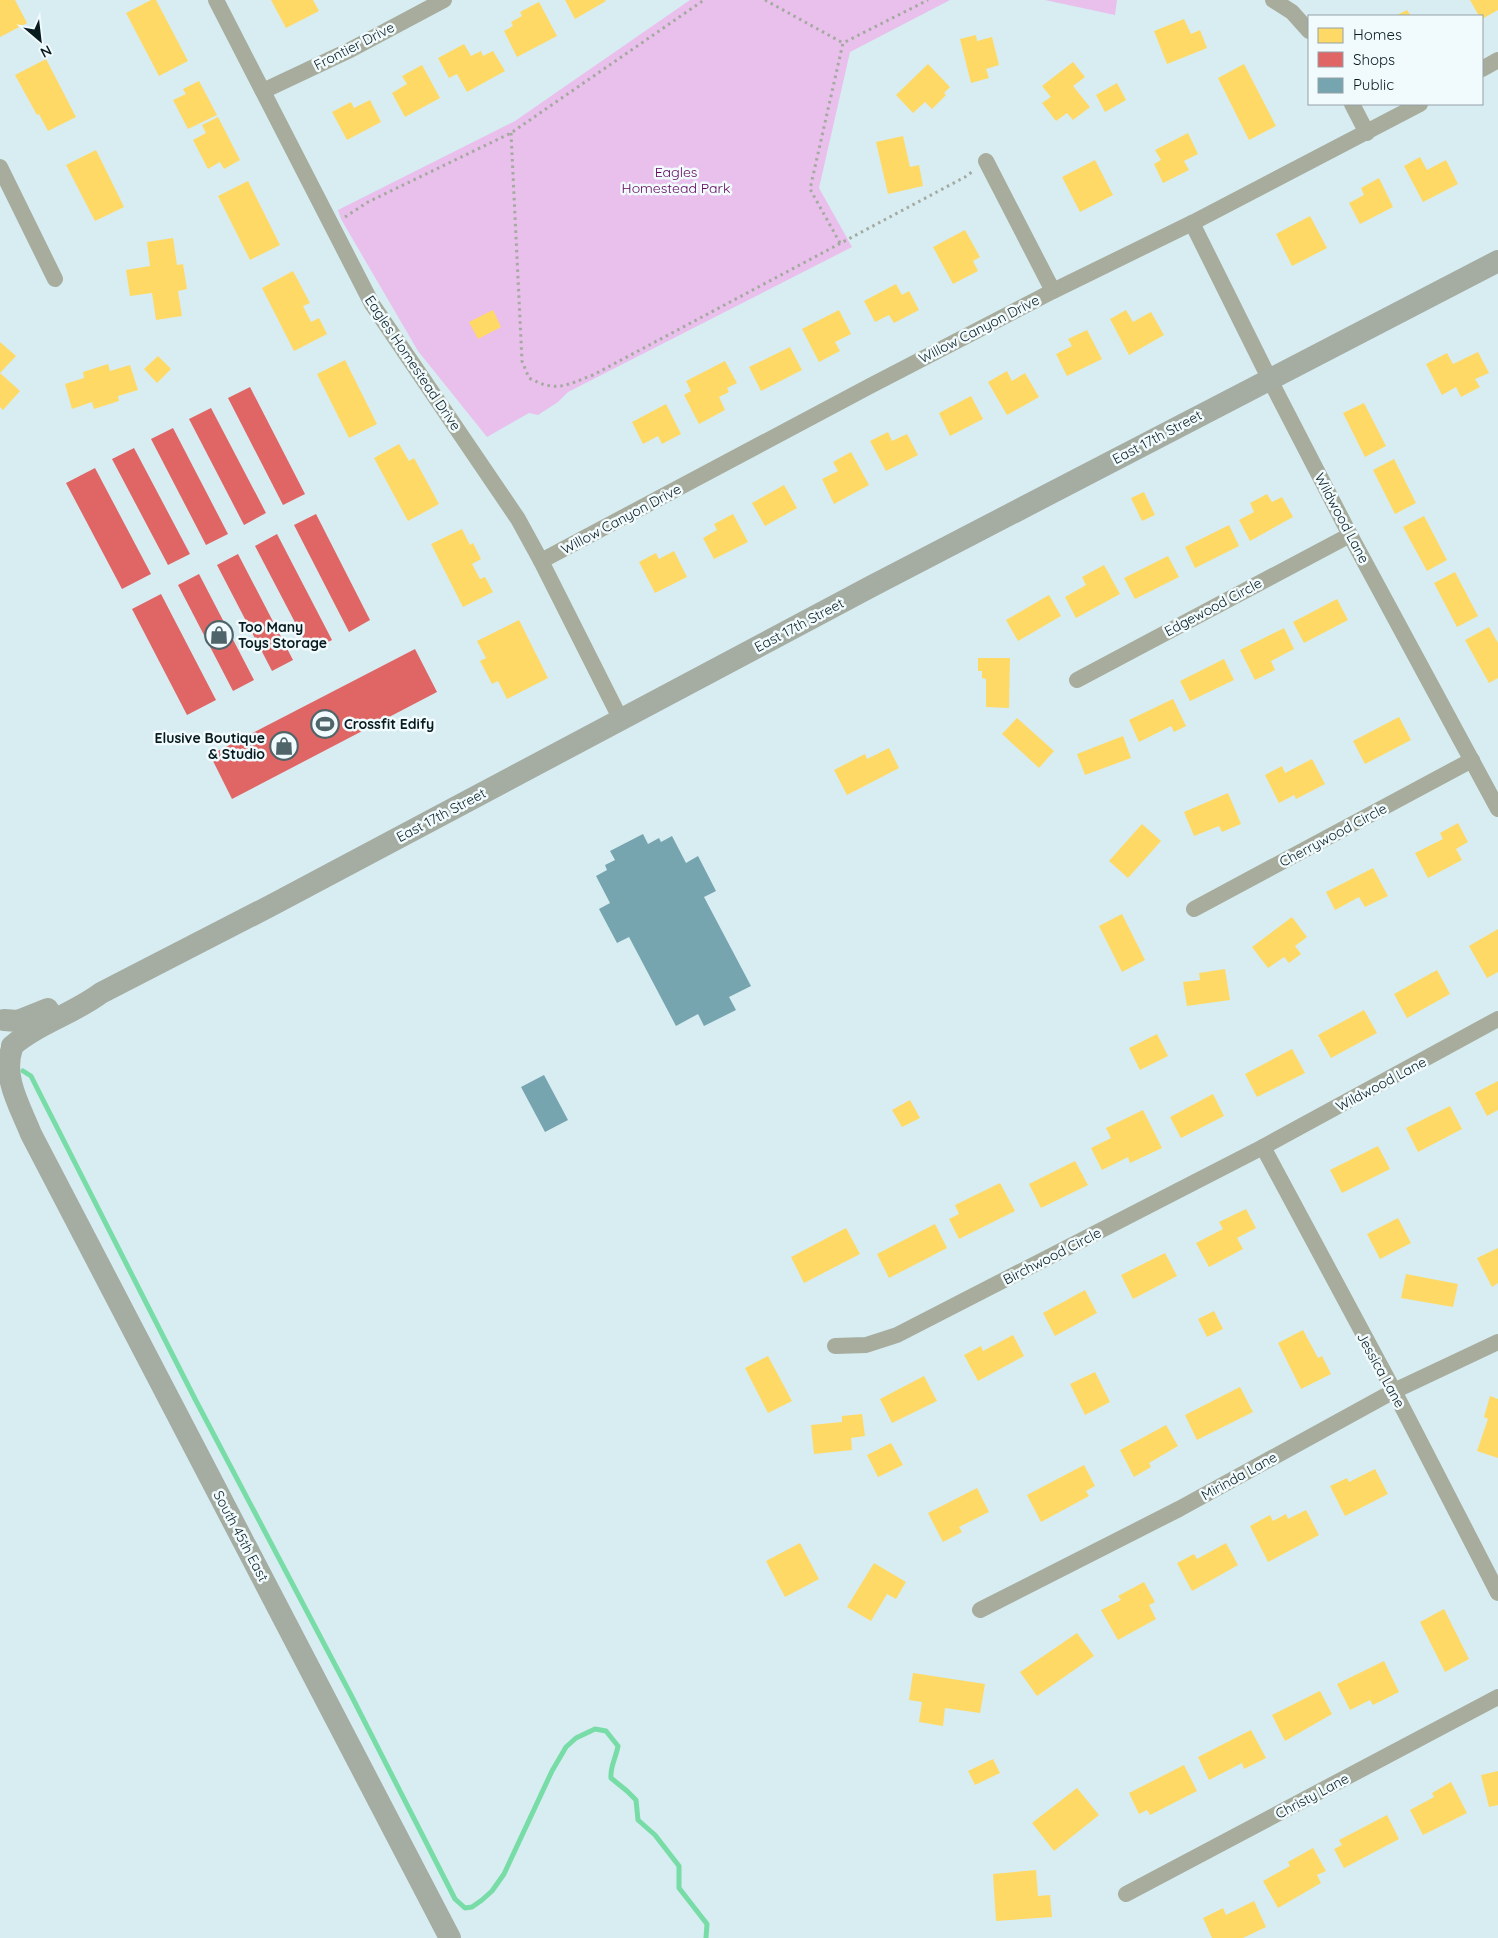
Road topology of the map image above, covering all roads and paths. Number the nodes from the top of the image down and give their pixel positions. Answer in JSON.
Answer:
{"nodes":[{"id":1,"x":216,"y":0,"type":"edge"},
{"id":2,"x":444,"y":0,"type":"edge"},
{"id":3,"x":704,"y":0,"type":"edge"},
{"id":4,"x":766,"y":0,"type":"edge"},
{"id":5,"x":928,"y":0,"type":"edge"},
{"id":6,"x":1273,"y":0,"type":"edge"},
{"id":7,"x":1308,"y":31,"type":"edge"},
{"id":8,"x":843,"y":43,"type":"junction"},
{"id":9,"x":1498,"y":60,"type":"edge"},
{"id":10,"x":1483,"y":69,"type":"edge"},
{"id":11,"x":263,"y":91,"type":"junction"},
{"id":12,"x":1353,"y":105,"type":"edge"},
{"id":13,"x":1418,"y":105,"type":"edge"},
{"id":14,"x":511,"y":133,"type":"junction"},
{"id":15,"x":1367,"y":133,"type":"junction"},
{"id":16,"x":986,"y":162,"type":"joint"},
{"id":17,"x":0,"y":167,"type":"edge"},
{"id":18,"x":1192,"y":223,"type":"junction"},
{"id":19,"x":331,"y":225,"type":"junction"},
{"id":20,"x":840,"y":243,"type":"junction"},
{"id":21,"x":1497,"y":264,"type":"edge"},
{"id":22,"x":55,"y":279,"type":"dead end"},
{"id":23,"x":1053,"y":291,"type":"junction"},
{"id":24,"x":1269,"y":378,"type":"junction"},
{"id":25,"x":1350,"y":535,"type":"junction"},
{"id":26,"x":541,"y":561,"type":"junction"},
{"id":27,"x":1077,"y":680,"type":"dead end"},
{"id":28,"x":621,"y":720,"type":"junction"},
{"id":29,"x":1472,"y":760,"type":"junction"},
{"id":30,"x":1498,"y":809,"type":"edge"},
{"id":31,"x":1194,"y":909,"type":"dead end"},
{"id":32,"x":101,"y":993,"type":"junction"},
{"id":33,"x":1498,"y":1019,"type":"edge"},
{"id":34,"x":2,"y":1020,"type":"edge"},
{"id":35,"x":8,"y":1050,"type":"edge"},
{"id":36,"x":0,"y":1085,"type":"edge"},
{"id":37,"x":31,"y":1134,"type":"junction"},
{"id":38,"x":1263,"y":1147,"type":"junction"},
{"id":39,"x":1498,"y":1342,"type":"edge"},
{"id":40,"x":835,"y":1346,"type":"dead end"},
{"id":41,"x":1394,"y":1391,"type":"junction"},
{"id":42,"x":1498,"y":1593,"type":"edge"},
{"id":43,"x":980,"y":1610,"type":"dead end"},
{"id":44,"x":1498,"y":1698,"type":"edge"},
{"id":45,"x":1126,"y":1894,"type":"dead end"},
{"id":46,"x":450,"y":1938,"type":"edge"}],
"edges":[{"from":1,"to":11,"type":"street","name":"Eagles Homestead Drive"},
{"from":2,"to":11,"type":"street","name":"Frontier Drive"},
{"from":3,"to":14,"type":"path"},
{"from":4,"to":8,"type":"path"},
{"from":5,"to":8,"type":"path"},
{"from":6,"to":7,"type":"street"},
{"from":8,"to":20,"type":"path"},
{"from":9,"to":10,"type":"street"},
{"from":11,"to":19,"type":"street","name":"Eagles Homestead Drive"},
{"from":12,"to":15,"type":"street"},
{"from":13,"to":15,"type":"street","name":"Willow Canyon Drive"},
{"from":14,"to":19,"type":"path"},
{"from":14,"to":20,"type":"path"},
{"from":15,"to":18,"type":"street","name":"Willow Canyon Drive"},
{"from":16,"to":20,"type":"path"},
{"from":16,"to":23,"type":"street"},
{"from":17,"to":22,"type":"street"},
{"from":18,"to":23,"type":"street","name":"Willow Canyon Drive"},
{"from":18,"to":24,"type":"street","name":"Wildwood Lane"},
{"from":19,"to":26,"type":"street","name":"Eagles Homestead Drive"},
{"from":21,"to":24,"type":"main road","name":"East 17th Street"},
{"from":23,"to":26,"type":"street","name":"Willow Canyon Drive"},
{"from":24,"to":25,"type":"street","name":"Wildwood Lane"},
{"from":24,"to":28,"type":"main road","name":"East 17th Street"},
{"from":25,"to":27,"type":"street","name":"Edgewood Circle"},
{"from":25,"to":29,"type":"street","name":"Wildwood Lane"},
{"from":26,"to":28,"type":"street","name":"Eagles Homestead Drive"},
{"from":28,"to":32,"type":"main road","name":"East 17th Street"},
{"from":29,"to":30,"type":"street","name":"Wildwood Lane"},
{"from":29,"to":31,"type":"street","name":"Cherrywood Circle"},
{"from":32,"to":34,"type":"main road","name":"East 17th Street"},
{"from":32,"to":35,"type":"main road","name":"East 17th Street"},
{"from":33,"to":38,"type":"street","name":"Wildwood Lane"},
{"from":34,"to":35,"type":"main road"},
{"from":35,"to":37,"type":"main road","name":"South 45th East"},
{"from":36,"to":37,"type":"main road","name":"South 45th East"},
{"from":37,"to":46,"type":"main road","name":"South 45th East"},
{"from":38,"to":40,"type":"street","name":"Birchwood Circle"},
{"from":38,"to":41,"type":"street","name":"Jessica Lane"},
{"from":39,"to":41,"type":"street","name":"Mirinda Lane"},
{"from":41,"to":42,"type":"street","name":"Jessica Lane"},
{"from":41,"to":43,"type":"street","name":"Mirinda Lane"},
{"from":44,"to":45,"type":"street","name":"Christy Lane"}]}
